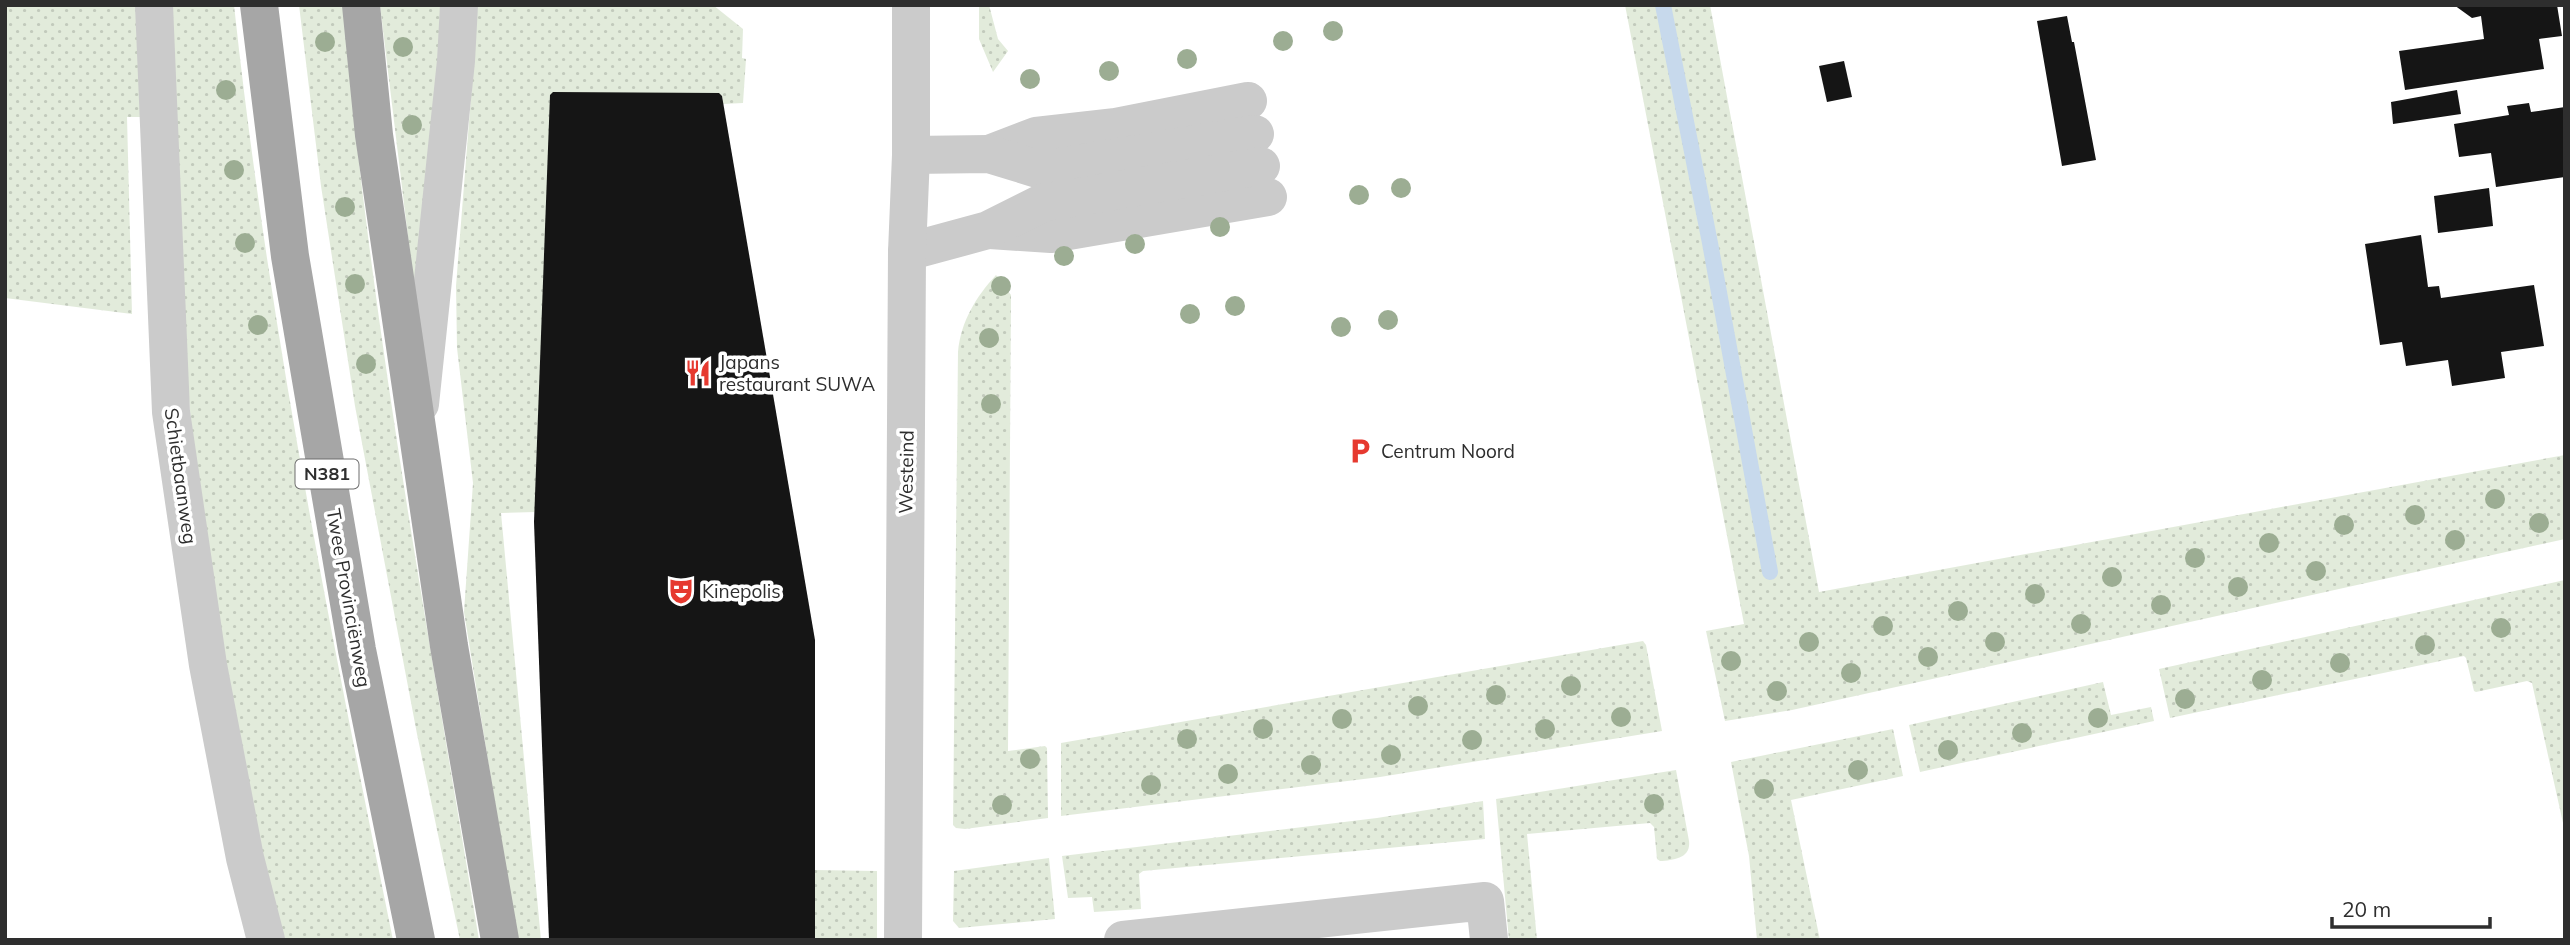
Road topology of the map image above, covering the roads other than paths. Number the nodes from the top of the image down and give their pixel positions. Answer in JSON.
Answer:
{"nodes":[{"id":1,"x":154,"y":5,"type":"edge"},
{"id":2,"x":259,"y":5,"type":"edge"},
{"id":3,"x":361,"y":5,"type":"edge"},
{"id":4,"x":459,"y":5,"type":"edge"},
{"id":5,"x":911,"y":5,"type":"edge"},
{"id":6,"x":911,"y":155,"type":"junction"},
{"id":7,"x":907,"y":252,"type":"junction"},
{"id":8,"x":417,"y":431,"type":"junction"},
{"id":9,"x":1248,"y":933,"type":"edge"},
{"id":10,"x":266,"y":940,"type":"edge"},
{"id":11,"x":416,"y":940,"type":"edge"},
{"id":12,"x":500,"y":940,"type":"edge"},
{"id":13,"x":903,"y":940,"type":"edge"},
{"id":14,"x":1124,"y":940,"type":"edge"},
{"id":15,"x":1489,"y":940,"type":"edge"}],
"edges":[{"from":1,"to":10,"type":"street","name":"Schietbaanweg"},
{"from":2,"to":11,"type":"main road","name":"Twee Provinciënweg","number":"N381"},
{"from":3,"to":8,"type":"main road"},
{"from":4,"to":8,"type":"street"},
{"from":5,"to":6,"type":"street","name":"Westeind"},
{"from":6,"to":7,"type":"street","name":"Westeind"},
{"from":6,"to":7,"type":"street"},
{"from":7,"to":13,"type":"street","name":"Westeind"},
{"from":8,"to":12,"type":"main road"},
{"from":9,"to":14,"type":"street"},
{"from":9,"to":15,"type":"street"}]}
